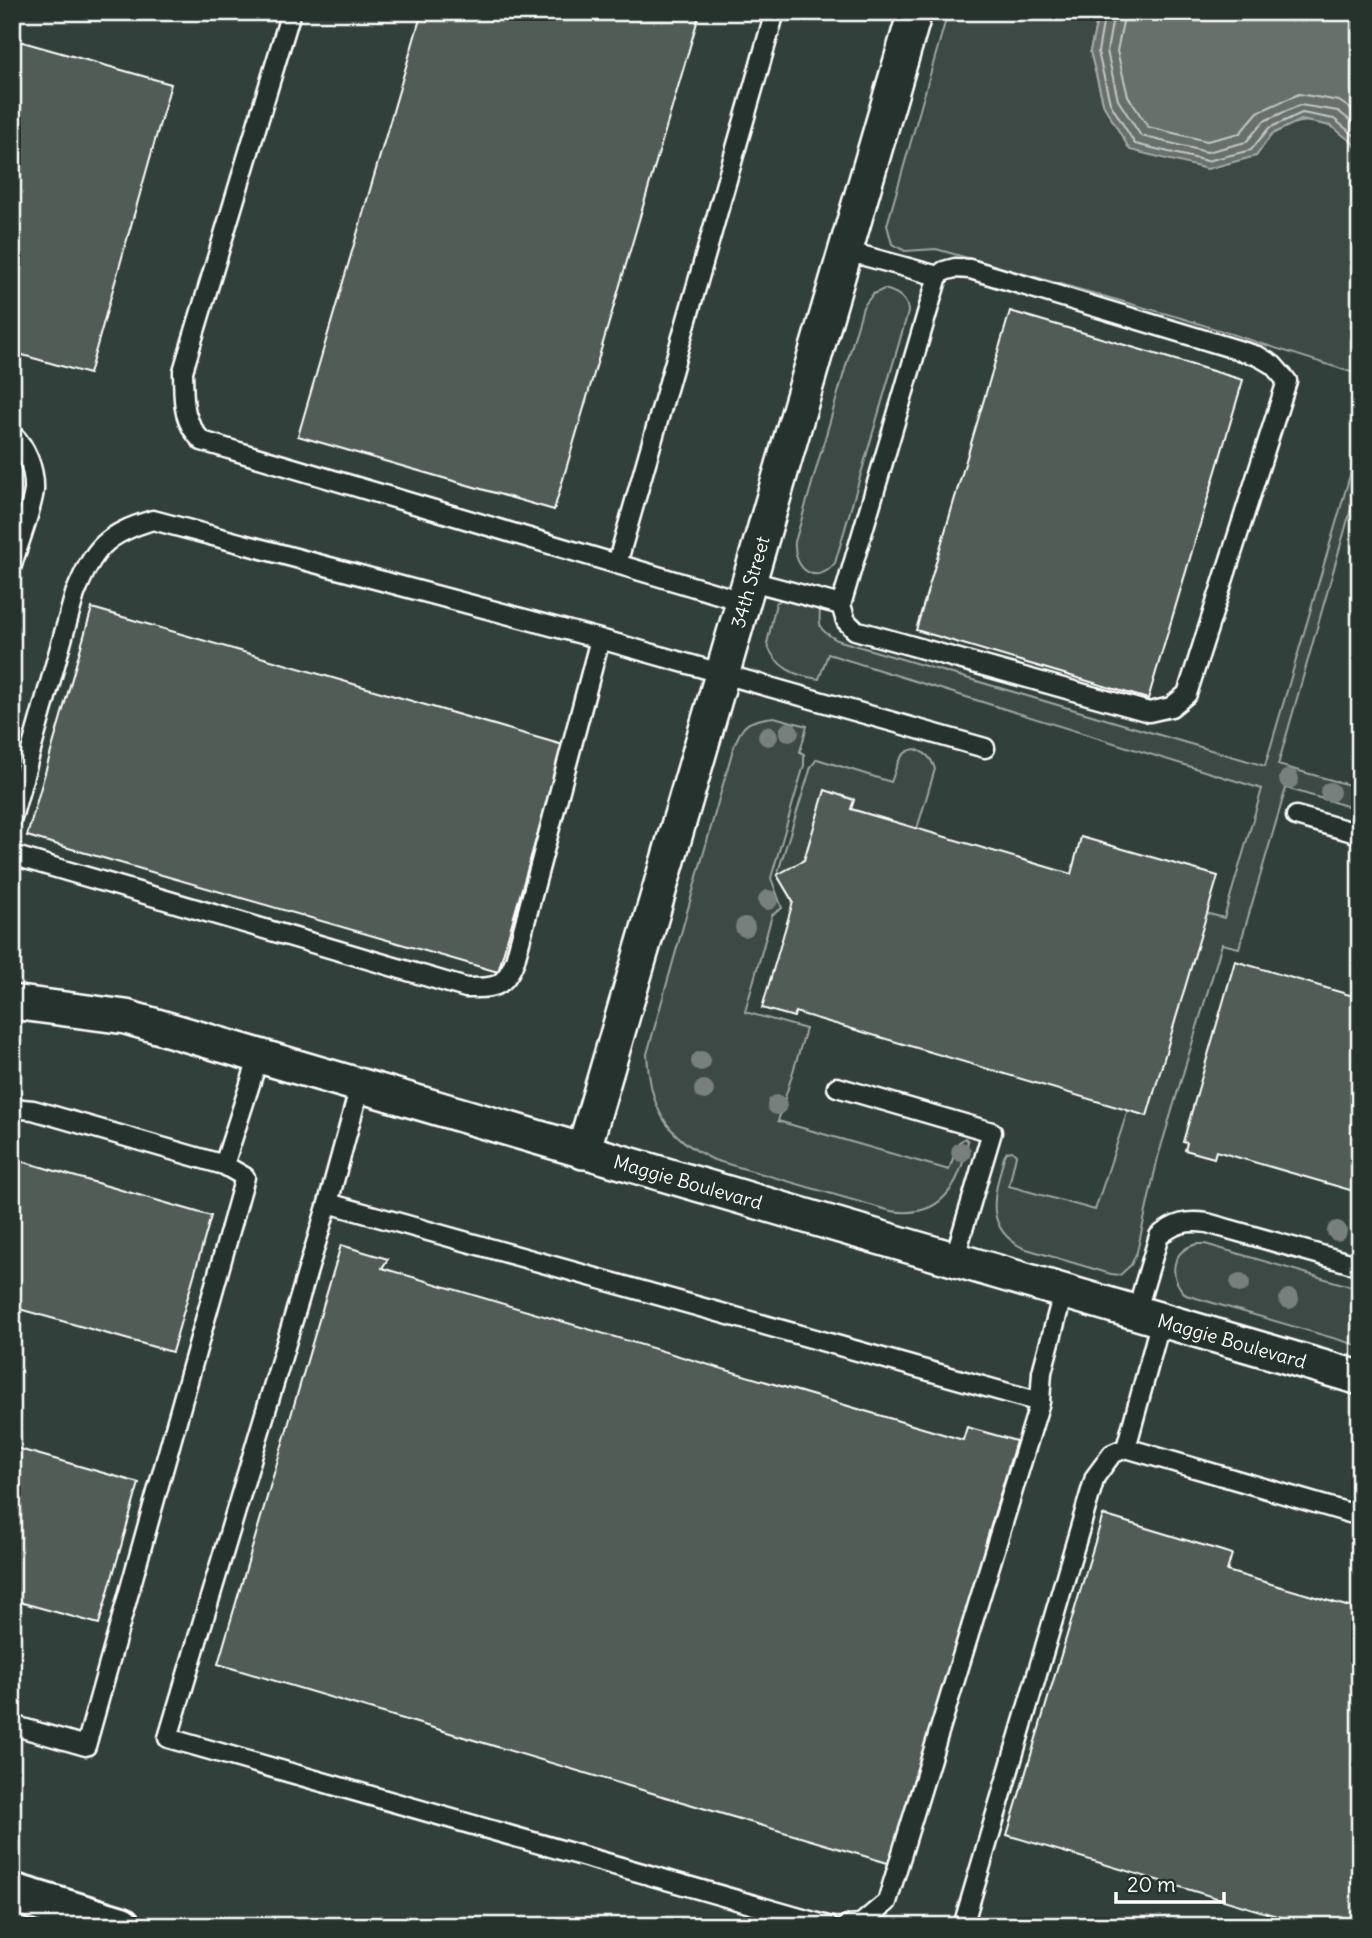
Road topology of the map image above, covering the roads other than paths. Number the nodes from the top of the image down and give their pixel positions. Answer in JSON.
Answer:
{"nodes":[{"id":1,"x":291,"y":12,"type":"edge"},
{"id":2,"x":775,"y":12,"type":"edge"},
{"id":3,"x":915,"y":12,"type":"edge"},
{"id":4,"x":846,"y":251,"type":"junction"},
{"id":5,"x":938,"y":276,"type":"junction"},
{"id":6,"x":12,"y":434,"type":"edge"},
{"id":7,"x":617,"y":564,"type":"junction"},
{"id":8,"x":12,"y":565,"type":"edge"},
{"id":9,"x":748,"y":592,"type":"junction"},
{"id":10,"x":841,"y":605,"type":"junction"},
{"id":11,"x":600,"y":639,"type":"junction"},
{"id":12,"x":723,"y":674,"type":"junction"},
{"id":13,"x":985,"y":748,"type":"dead end"},
{"id":14,"x":1296,"y":816,"type":"dead end"},
{"id":15,"x":12,"y":818,"type":"edge"},
{"id":16,"x":1360,"y":834,"type":"edge"},
{"id":17,"x":12,"y":855,"type":"edge"},
{"id":18,"x":12,"y":1002,"type":"edge"},
{"id":19,"x":259,"y":1056,"type":"junction"},
{"id":20,"x":360,"y":1086,"type":"junction"},
{"id":21,"x":837,"y":1087,"type":"dead end"},
{"id":22,"x":12,"y":1108,"type":"edge"},
{"id":23,"x":583,"y":1152,"type":"junction"},
{"id":24,"x":224,"y":1166,"type":"junction"},
{"id":25,"x":328,"y":1203,"type":"junction"},
{"id":26,"x":954,"y":1260,"type":"junction"},
{"id":27,"x":1360,"y":1266,"type":"edge"},
{"id":28,"x":1063,"y":1293,"type":"junction"},
{"id":29,"x":1148,"y":1317,"type":"junction"},
{"id":30,"x":1360,"y":1378,"type":"edge"},
{"id":31,"x":1040,"y":1402,"type":"junction"},
{"id":32,"x":1126,"y":1448,"type":"junction"},
{"id":33,"x":1360,"y":1517,"type":"edge"},
{"id":34,"x":12,"y":1725,"type":"edge"},
{"id":35,"x":12,"y":1893,"type":"edge"},
{"id":36,"x":121,"y":1926,"type":"edge"},
{"id":37,"x":828,"y":1926,"type":"edge"},
{"id":38,"x":846,"y":1926,"type":"edge"},
{"id":39,"x":963,"y":1926,"type":"edge"}],
"edges":[{"from":1,"to":7,"type":"lane"},
{"from":2,"to":7,"type":"lane"},
{"from":3,"to":4,"type":"street","name":"34th Street"},
{"from":4,"to":5,"type":"lane"},
{"from":4,"to":9,"type":"street","name":"34th Street"},
{"from":5,"to":10,"type":"lane"},
{"from":5,"to":10,"type":"lane"},
{"from":6,"to":8,"type":"lane"},
{"from":7,"to":9,"type":"lane"},
{"from":9,"to":10,"type":"lane"},
{"from":9,"to":12,"type":"street","name":"34th Street"},
{"from":11,"to":12,"type":"lane"},
{"from":11,"to":15,"type":"lane"},
{"from":11,"to":17,"type":"lane"},
{"from":12,"to":13,"type":"lane"},
{"from":12,"to":23,"type":"street","name":"34th Street"},
{"from":14,"to":16,"type":"lane"},
{"from":18,"to":19,"type":"street","name":"Maggie Boulevard"},
{"from":19,"to":20,"type":"street","name":"Maggie Boulevard"},
{"from":19,"to":24,"type":"lane"},
{"from":20,"to":23,"type":"street","name":"Maggie Boulevard"},
{"from":20,"to":25,"type":"lane"},
{"from":21,"to":26,"type":"lane"},
{"from":22,"to":24,"type":"lane"},
{"from":23,"to":26,"type":"street","name":"Maggie Boulevard"},
{"from":24,"to":34,"type":"lane"},
{"from":25,"to":31,"type":"lane"},
{"from":25,"to":37,"type":"lane"},
{"from":26,"to":28,"type":"street","name":"Maggie Boulevard"},
{"from":27,"to":29,"type":"lane"},
{"from":28,"to":29,"type":"street","name":"Maggie Boulevard"},
{"from":28,"to":31,"type":"lane"},
{"from":29,"to":30,"type":"street","name":"Maggie Boulevard"},
{"from":29,"to":32,"type":"lane"},
{"from":31,"to":38,"type":"lane"},
{"from":32,"to":33,"type":"lane"},
{"from":32,"to":39,"type":"lane"},
{"from":35,"to":36,"type":"street"}]}
